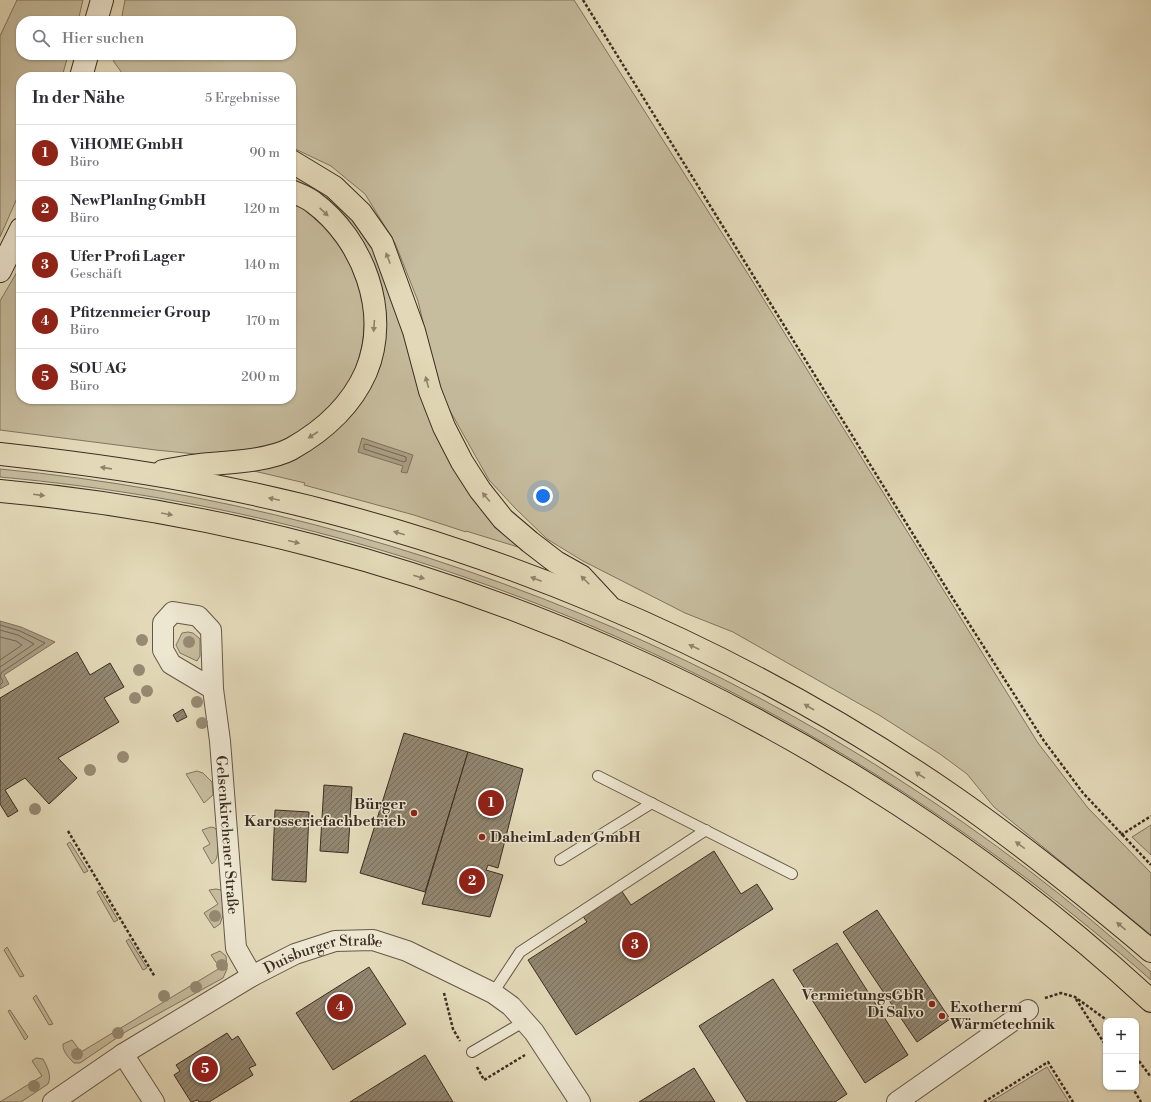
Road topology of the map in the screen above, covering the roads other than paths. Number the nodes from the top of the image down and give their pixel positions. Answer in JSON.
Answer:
{"nodes":[{"id":1,"x":102,"y":0,"type":"edge"},
{"id":2,"x":97,"y":16,"type":"edge"},
{"id":3,"x":86,"y":60,"type":"edge"},
{"id":4,"x":82,"y":72,"type":"edge"},
{"id":5,"x":296,"y":164,"type":"edge"},
{"id":6,"x":296,"y":193,"type":"edge"},
{"id":7,"x":16,"y":239,"type":"edge"},
{"id":8,"x":0,"y":271,"type":"edge"},
{"id":9,"x":0,"y":454,"type":"edge"},
{"id":10,"x":145,"y":473,"type":"junction"},
{"id":11,"x":0,"y":491,"type":"edge"},
{"id":12,"x":611,"y":609,"type":"junction"},
{"id":13,"x":213,"y":689,"type":"dead end"},
{"id":14,"x":598,"y":776,"type":"dead end"},
{"id":15,"x":652,"y":803,"type":"junction"},
{"id":16,"x":706,"y":830,"type":"junction"},
{"id":17,"x":560,"y":860,"type":"dead end"},
{"id":18,"x":792,"y":874,"type":"dead end"},
{"id":19,"x":1151,"y":951,"type":"edge"},
{"id":20,"x":252,"y":976,"type":"junction"},
{"id":21,"x":492,"y":992,"type":"junction"},
{"id":22,"x":1151,"y":1001,"type":"edge"},
{"id":23,"x":1028,"y":1010,"type":"road end"},
{"id":24,"x":525,"y":1021,"type":"junction"},
{"id":25,"x":472,"y":1052,"type":"dead end"},
{"id":26,"x":123,"y":1054,"type":"junction"},
{"id":27,"x":53,"y":1102,"type":"edge"},
{"id":28,"x":154,"y":1102,"type":"edge"},
{"id":29,"x":580,"y":1102,"type":"edge"},
{"id":30,"x":897,"y":1102,"type":"edge"}],
"edges":[{"from":1,"to":2,"type":"main road"},
{"from":3,"to":4,"type":"main road"},
{"from":12,"to":5,"type":"highway","one_way":true},
{"from":6,"to":10,"type":"highway","one_way":true},
{"from":7,"to":8,"type":"main road"},
{"from":10,"to":9,"type":"highway","one_way":true},
{"from":12,"to":10,"type":"highway","one_way":true},
{"from":11,"to":22,"type":"highway","one_way":true},
{"from":19,"to":12,"type":"highway","one_way":true},
{"from":13,"to":20,"type":"street","name":"Gelsenkirchener Straße"},
{"from":14,"to":15,"type":"lane"},
{"from":15,"to":16,"type":"lane"},
{"from":15,"to":17,"type":"lane"},
{"from":16,"to":18,"type":"lane"},
{"from":16,"to":21,"type":"lane"},
{"from":20,"to":21,"type":"street","name":"Duisburger Straße"},
{"from":20,"to":26,"type":"street","name":"Duisburger Straße"},
{"from":21,"to":24,"type":"street","name":"Duisburger Straße"},
{"from":23,"to":30,"type":"street"},
{"from":24,"to":25,"type":"lane"},
{"from":24,"to":29,"type":"street","name":"Duisburger Straße"},
{"from":26,"to":27,"type":"street","name":"Duisburger Straße"},
{"from":26,"to":28,"type":"street"}]}
